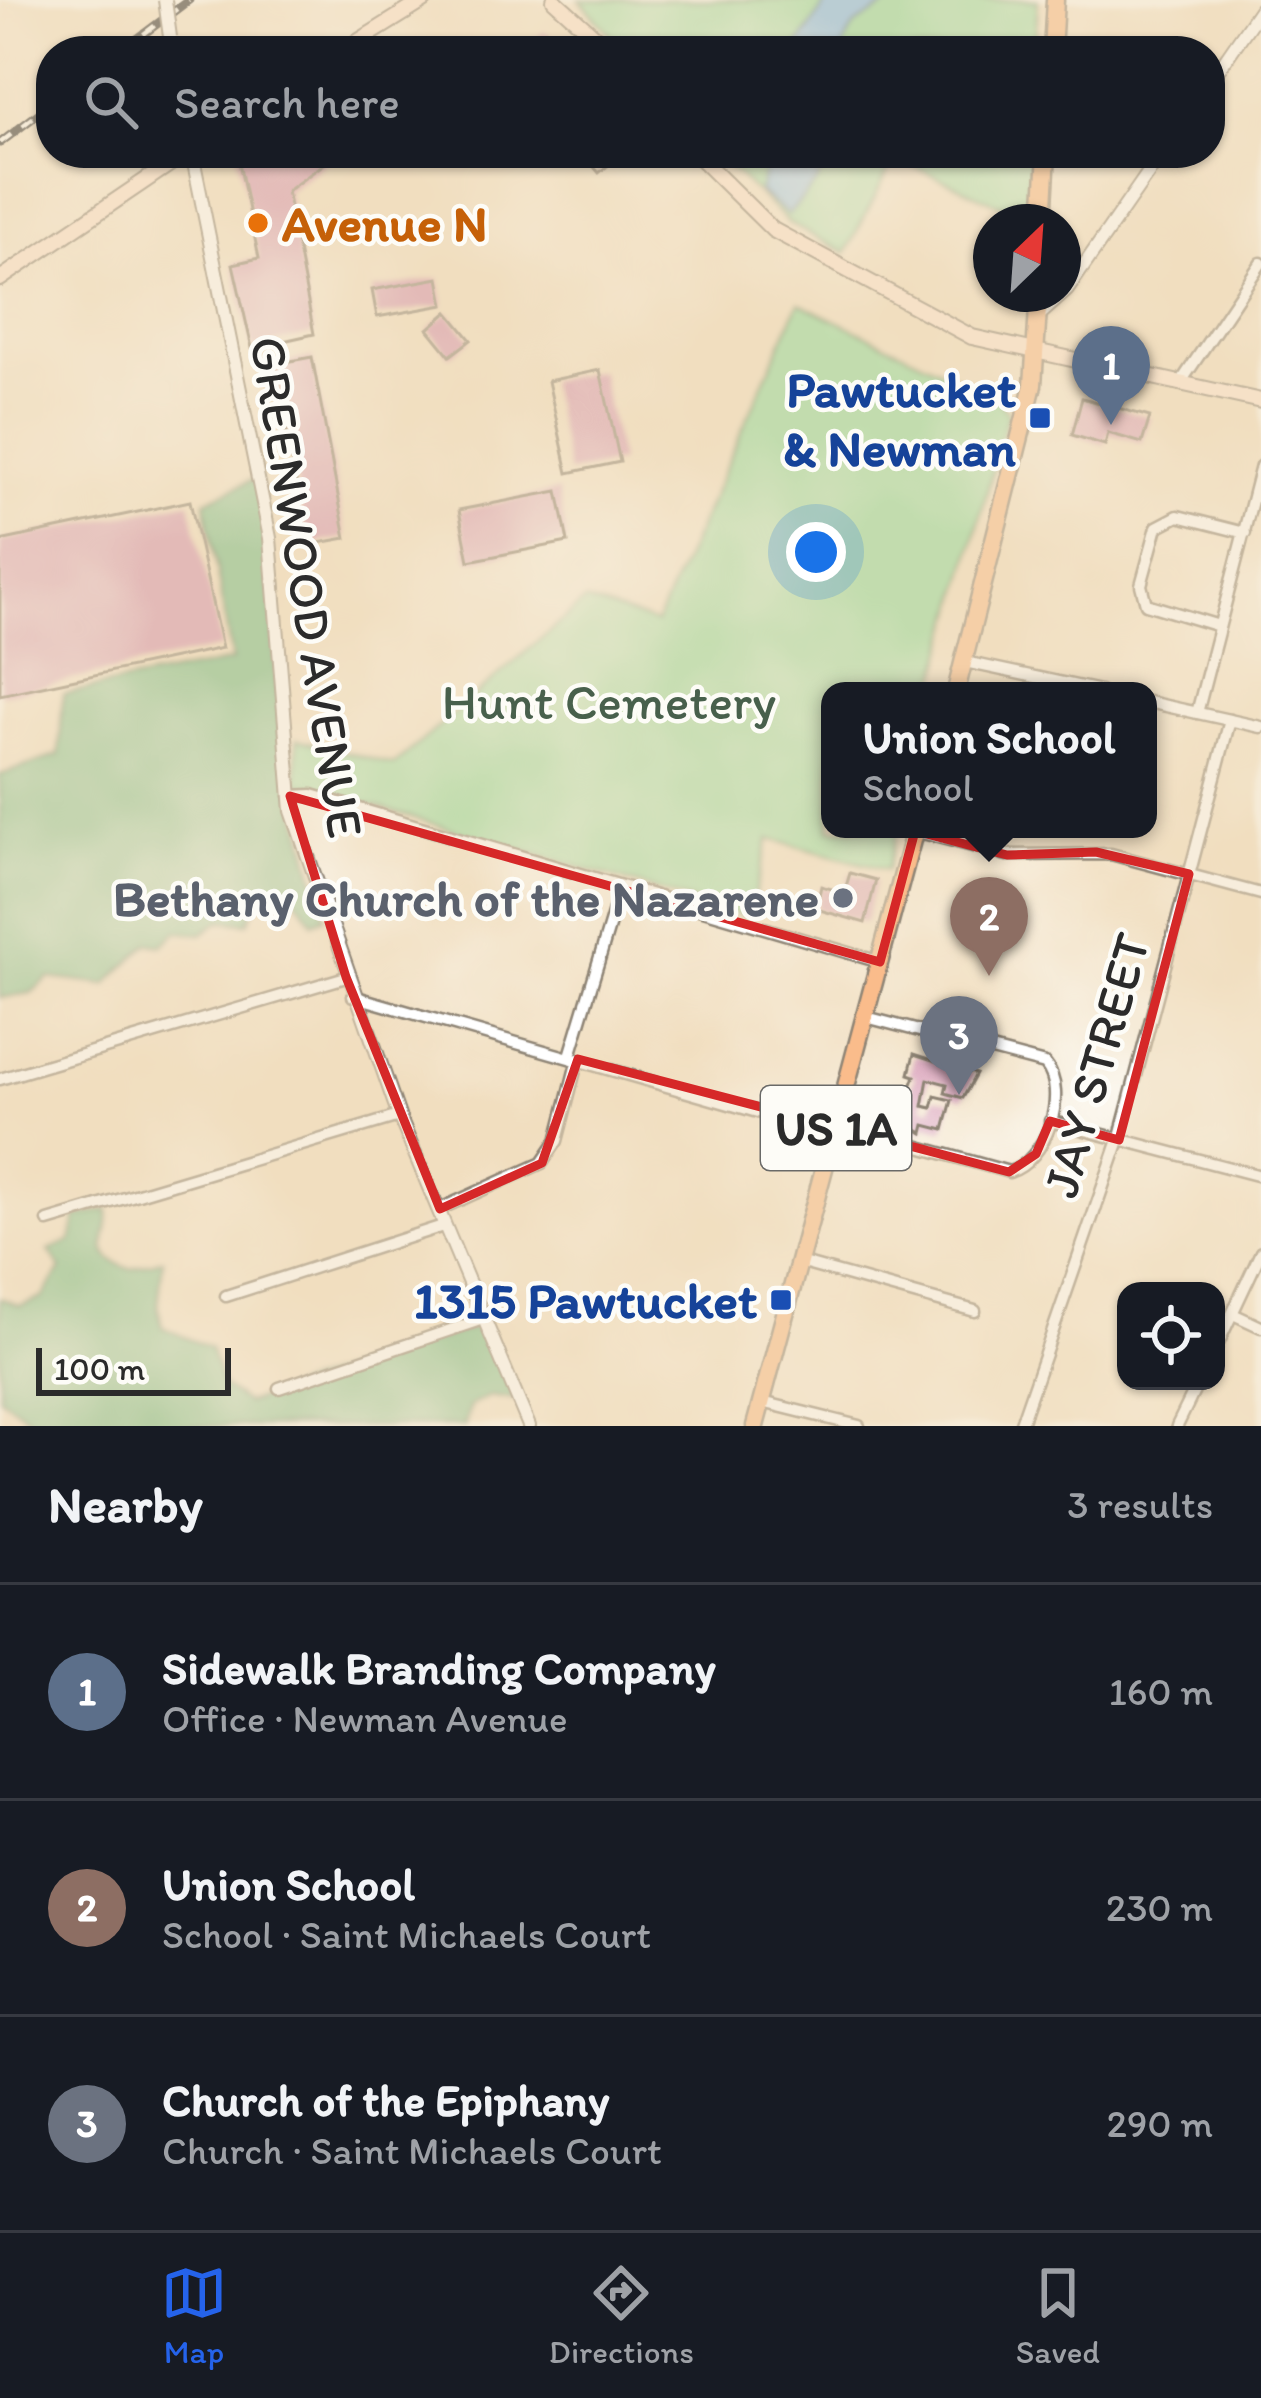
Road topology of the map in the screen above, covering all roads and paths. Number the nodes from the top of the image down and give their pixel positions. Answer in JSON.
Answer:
{"nodes":[{"id":1,"x":165,"y":0,"type":"edge"},
{"id":2,"x":424,"y":0,"type":"edge"},
{"id":3,"x":554,"y":0,"type":"edge"},
{"id":4,"x":1055,"y":0,"type":"edge"},
{"id":5,"x":1261,"y":8,"type":"edge"},
{"id":6,"x":170,"y":36,"type":"edge"},
{"id":7,"x":367,"y":36,"type":"edge"},
{"id":8,"x":594,"y":36,"type":"edge"},
{"id":9,"x":1053,"y":36,"type":"edge"},
{"id":10,"x":1226,"y":59,"type":"edge"},
{"id":11,"x":166,"y":168,"type":"edge"},
{"id":12,"x":192,"y":168,"type":"edge"},
{"id":13,"x":710,"y":168,"type":"edge"},
{"id":14,"x":1046,"y":168,"type":"edge"},
{"id":15,"x":1152,"y":168,"type":"edge"},
{"id":16,"x":1044,"y":204,"type":"edge"},
{"id":17,"x":1261,"y":263,"type":"edge"},
{"id":18,"x":0,"y":279,"type":"edge"},
{"id":19,"x":1038,"y":312,"type":"edge"},
{"id":20,"x":1038,"y":316,"type":"junction"},
{"id":21,"x":1035,"y":348,"type":"junction"},
{"id":22,"x":1181,"y":382,"type":"junction"},
{"id":23,"x":1261,"y":400,"type":"edge"},
{"id":24,"x":1261,"y":466,"type":"edge"},
{"id":25,"x":1244,"y":533,"type":"junction"},
{"id":26,"x":1219,"y":626,"type":"junction"},
{"id":27,"x":965,"y":662,"type":"junction"},
{"id":28,"x":959,"y":682,"type":"edge"},
{"id":29,"x":1058,"y":682,"type":"edge"},
{"id":30,"x":1157,"y":704,"type":"edge"},
{"id":31,"x":1197,"y":713,"type":"junction"},
{"id":32,"x":1230,"y":720,"type":"junction"},
{"id":33,"x":1261,"y":727,"type":"edge"},
{"id":34,"x":290,"y":796,"type":"junction"},
{"id":35,"x":913,"y":838,"type":"edge"},
{"id":36,"x":944,"y":838,"type":"edge"},
{"id":37,"x":1189,"y":874,"type":"junction"},
{"id":38,"x":620,"y":887,"type":"junction"},
{"id":39,"x":1261,"y":894,"type":"edge"},
{"id":40,"x":880,"y":962,"type":"junction"},
{"id":41,"x":346,"y":976,"type":"junction"},
{"id":42,"x":353,"y":996,"type":"junction"},
{"id":43,"x":866,"y":1017,"type":"junction"},
{"id":44,"x":574,"y":1058,"type":"junction"},
{"id":45,"x":0,"y":1079,"type":"edge"},
{"id":46,"x":399,"y":1116,"type":"junction"},
{"id":47,"x":1050,"y":1121,"type":"junction"},
{"id":48,"x":836,"y":1129,"type":"junction"},
{"id":49,"x":1119,"y":1140,"type":"junction"},
{"id":50,"x":1261,"y":1176,"type":"edge"},
{"id":51,"x":440,"y":1209,"type":"junction"},
{"id":52,"x":48,"y":1221,"type":"dead end"},
{"id":53,"x":443,"y":1226,"type":"junction"},
{"id":54,"x":1261,"y":1252,"type":"edge"},
{"id":55,"x":799,"y":1262,"type":"junction"},
{"id":56,"x":226,"y":1296,"type":"dead end"},
{"id":57,"x":975,"y":1311,"type":"dead end"},
{"id":58,"x":1233,"y":1314,"type":"junction"},
{"id":59,"x":486,"y":1318,"type":"junction"},
{"id":60,"x":1261,"y":1327,"type":"edge"},
{"id":61,"x":1225,"y":1330,"type":"edge"},
{"id":62,"x":279,"y":1388,"type":"dead end"},
{"id":63,"x":1195,"y":1390,"type":"edge"},
{"id":64,"x":762,"y":1402,"type":"junction"},
{"id":65,"x":529,"y":1426,"type":"edge"},
{"id":66,"x":755,"y":1426,"type":"edge"},
{"id":67,"x":859,"y":1426,"type":"edge"},
{"id":68,"x":1019,"y":1426,"type":"edge"},
{"id":69,"x":1177,"y":1426,"type":"edge"}],
"edges":[{"from":1,"to":6,"type":"street","bridge":true},
{"from":2,"to":7,"type":"main road"},
{"from":3,"to":8,"type":"main road"},
{"from":4,"to":9,"type":"main road"},
{"from":5,"to":10,"type":"street"},
{"from":11,"to":18,"type":"main road"},
{"from":12,"to":34,"type":"street","name":"GREENWOOD AVENUE"},
{"from":13,"to":21,"type":"main road"},
{"from":14,"to":16,"type":"main road"},
{"from":15,"to":20,"type":"street"},
{"from":17,"to":22,"type":"street"},
{"from":19,"to":20,"type":"main road"},
{"from":20,"to":21,"type":"main road"},
{"from":21,"to":22,"type":"main road"},
{"from":21,"to":27,"type":"main road"},
{"from":22,"to":23,"type":"main road"},
{"from":24,"to":25,"type":"street"},
{"from":25,"to":26,"type":"street"},
{"from":25,"to":26,"type":"street"},
{"from":26,"to":31,"type":"street"},
{"from":27,"to":28,"type":"main road"},
{"from":27,"to":29,"type":"street"},
{"from":30,"to":31,"type":"street"},
{"from":31,"to":32,"type":"street"},
{"from":32,"to":33,"type":"street"},
{"from":32,"to":37,"type":"street","name":"JAY STREET"},
{"from":34,"to":38,"type":"street"},
{"from":34,"to":41,"type":"street","name":"GREENWOOD AVENUE"},
{"from":35,"to":40,"type":"main road","number":"US 1A"},
{"from":36,"to":37,"type":"street"},
{"from":37,"to":39,"type":"street"},
{"from":37,"to":49,"type":"street","name":"JAY STREET"},
{"from":38,"to":40,"type":"street"},
{"from":38,"to":44,"type":"street"},
{"from":40,"to":43,"type":"main road","number":"US 1A"},
{"from":41,"to":42,"type":"street","name":"GREENWOOD AVENUE"},
{"from":41,"to":45,"type":"street"},
{"from":42,"to":44,"type":"street"},
{"from":42,"to":46,"type":"street","name":"GREENWOOD AVENUE"},
{"from":43,"to":47,"type":"street"},
{"from":43,"to":48,"type":"main road","number":"US 1A"},
{"from":44,"to":48,"type":"street"},
{"from":44,"to":51,"type":"street"},
{"from":46,"to":51,"type":"street","name":"GREENWOOD AVENUE"},
{"from":46,"to":52,"type":"street"},
{"from":47,"to":48,"type":"street"},
{"from":47,"to":49,"type":"street"},
{"from":48,"to":55,"type":"main road","number":"US 1A"},
{"from":49,"to":50,"type":"street"},
{"from":49,"to":68,"type":"street","name":"JAY STREET"},
{"from":51,"to":53,"type":"street","name":"GREENWOOD AVENUE"},
{"from":53,"to":56,"type":"street"},
{"from":53,"to":59,"type":"street","name":"GREENWOOD AVENUE"},
{"from":54,"to":58,"type":"street"},
{"from":55,"to":57,"type":"street"},
{"from":55,"to":64,"type":"main road","number":"US 1A"},
{"from":58,"to":60,"type":"street"},
{"from":58,"to":61,"type":"street"},
{"from":59,"to":62,"type":"street"},
{"from":59,"to":65,"type":"street","name":"GREENWOOD AVENUE"},
{"from":63,"to":69,"type":"street"},
{"from":64,"to":66,"type":"main road","number":"US 1A"},
{"from":64,"to":67,"type":"street"}]}
